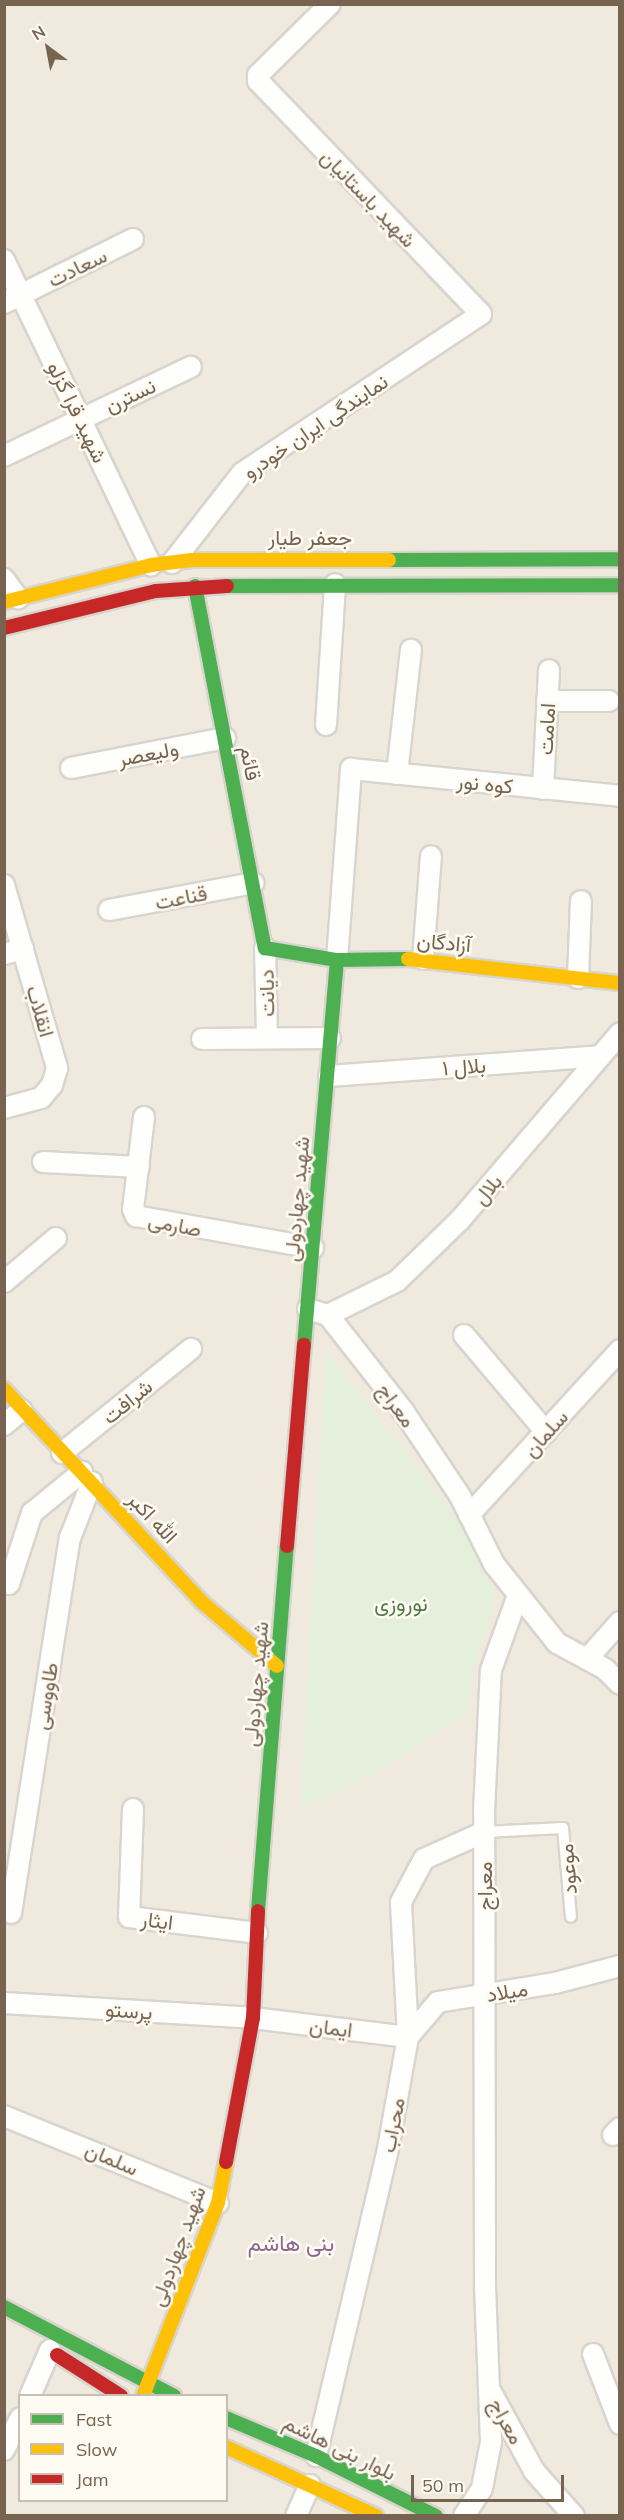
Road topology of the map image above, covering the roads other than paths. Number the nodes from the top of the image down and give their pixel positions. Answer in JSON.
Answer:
{"nodes":[{"id":1,"x":330,"y":4,"type":"edge"},
{"id":2,"x":134,"y":239,"type":"dead end"},
{"id":3,"x":4,"y":260,"type":"edge"},
{"id":4,"x":13,"y":299,"type":"edge"},
{"id":5,"x":481,"y":314,"type":"joint"},
{"id":6,"x":191,"y":367,"type":"dead end"},
{"id":7,"x":81,"y":417,"type":"junction"},
{"id":8,"x":4,"y":456,"type":"edge"},
{"id":9,"x":620,"y":559,"type":"edge"},
{"id":10,"x":172,"y":562,"type":"junction"},
{"id":11,"x":151,"y":565,"type":"junction"},
{"id":12,"x":4,"y":579,"type":"edge"},
{"id":13,"x":335,"y":584,"type":"junction"},
{"id":14,"x":620,"y":585,"type":"edge"},
{"id":15,"x":195,"y":586,"type":"junction"},
{"id":16,"x":11,"y":600,"type":"edge"},
{"id":17,"x":4,"y":628,"type":"edge"},
{"id":18,"x":411,"y":650,"type":"dead end"},
{"id":19,"x":549,"y":670,"type":"dead end"},
{"id":20,"x":547,"y":701,"type":"junction"},
{"id":21,"x":609,"y":701,"type":"dead end"},
{"id":22,"x":326,"y":725,"type":"dead end"},
{"id":23,"x":225,"y":738,"type":"junction"},
{"id":24,"x":71,"y":768,"type":"dead end"},
{"id":25,"x":397,"y":774,"type":"junction"},
{"id":26,"x":543,"y":789,"type":"junction"},
{"id":27,"x":620,"y":796,"type":"edge"},
{"id":28,"x":431,"y":856,"type":"dead end"},
{"id":29,"x":253,"y":883,"type":"junction"},
{"id":30,"x":4,"y":885,"type":"edge"},
{"id":31,"x":581,"y":901,"type":"dead end"},
{"id":32,"x":109,"y":910,"type":"dead end"},
{"id":33,"x":265,"y":948,"type":"junction"},
{"id":34,"x":14,"y":952,"type":"edge"},
{"id":35,"x":423,"y":959,"type":"junction"},
{"id":36,"x":337,"y":960,"type":"junction"},
{"id":37,"x":578,"y":978,"type":"junction"},
{"id":38,"x":620,"y":983,"type":"edge"},
{"id":39,"x":620,"y":1033,"type":"edge"},
{"id":40,"x":267,"y":1038,"type":"junction"},
{"id":41,"x":330,"y":1038,"type":"junction"},
{"id":42,"x":202,"y":1039,"type":"dead end"},
{"id":43,"x":599,"y":1056,"type":"junction"},
{"id":44,"x":328,"y":1076,"type":"junction"},
{"id":45,"x":4,"y":1108,"type":"edge"},
{"id":46,"x":144,"y":1117,"type":"dead end"},
{"id":47,"x":43,"y":1162,"type":"dead end"},
{"id":48,"x":139,"y":1167,"type":"junction"},
{"id":49,"x":56,"y":1238,"type":"dead end"},
{"id":50,"x":313,"y":1248,"type":"junction"},
{"id":51,"x":4,"y":1282,"type":"edge"},
{"id":52,"x":308,"y":1309,"type":"junction"},
{"id":53,"x":328,"y":1315,"type":"junction"},
{"id":54,"x":464,"y":1335,"type":"dead end"},
{"id":55,"x":191,"y":1349,"type":"dead end"},
{"id":56,"x":620,"y":1350,"type":"edge"},
{"id":57,"x":4,"y":1389,"type":"edge"},
{"id":58,"x":22,"y":1410,"type":"junction"},
{"id":59,"x":4,"y":1425,"type":"edge"},
{"id":60,"x":546,"y":1432,"type":"junction"},
{"id":61,"x":62,"y":1453,"type":"junction"},
{"id":62,"x":87,"y":1477,"type":"junction"},
{"id":63,"x":469,"y":1515,"type":"junction"},
{"id":64,"x":9,"y":1584,"type":"dead end"},
{"id":65,"x":518,"y":1595,"type":"junction"},
{"id":66,"x":620,"y":1622,"type":"edge"},
{"id":67,"x":587,"y":1659,"type":"junction"},
{"id":68,"x":278,"y":1666,"type":"junction"},
{"id":69,"x":620,"y":1684,"type":"edge"},
{"id":70,"x":133,"y":1809,"type":"dead end"},
{"id":71,"x":484,"y":1832,"type":"junction"},
{"id":72,"x":10,"y":1881,"type":"edge"},
{"id":73,"x":11,"y":1913,"type":"dead end"},
{"id":74,"x":571,"y":1917,"type":"dead end"},
{"id":75,"x":257,"y":1934,"type":"junction"},
{"id":76,"x":620,"y":1966,"type":"edge"},
{"id":77,"x":484,"y":1994,"type":"junction"},
{"id":78,"x":4,"y":2003,"type":"edge"},
{"id":79,"x":253,"y":2018,"type":"junction"},
{"id":80,"x":408,"y":2037,"type":"junction"},
{"id":81,"x":4,"y":2116,"type":"edge"},
{"id":82,"x":218,"y":2203,"type":"junction"},
{"id":83,"x":4,"y":2307,"type":"edge"},
{"id":84,"x":32,"y":2341,"type":"dead end"},
{"id":85,"x":50,"y":2350,"type":"junction"},
{"id":86,"x":593,"y":2354,"type":"dead end"},
{"id":87,"x":489,"y":2388,"type":"junction"},
{"id":88,"x":145,"y":2390,"type":"edge"},
{"id":89,"x":31,"y":2394,"type":"edge"},
{"id":90,"x":118,"y":2394,"type":"edge"},
{"id":91,"x":164,"y":2394,"type":"edge"},
{"id":92,"x":228,"y":2419,"type":"edge"},
{"id":93,"x":620,"y":2424,"type":"edge"},
{"id":94,"x":14,"y":2427,"type":"edge"},
{"id":95,"x":228,"y":2448,"type":"edge"},
{"id":96,"x":4,"y":2450,"type":"edge"},
{"id":97,"x":316,"y":2456,"type":"junction"},
{"id":98,"x":310,"y":2485,"type":"junction"},
{"id":99,"x":296,"y":2516,"type":"edge"},
{"id":100,"x":376,"y":2516,"type":"edge"},
{"id":101,"x":436,"y":2516,"type":"edge"},
{"id":102,"x":464,"y":2516,"type":"edge"},
{"id":103,"x":574,"y":2516,"type":"edge"}],
"edges":[{"from":1,"to":5,"type":"street","name":"شهید باستانیان"},
{"from":2,"to":4,"type":"street","name":"سعادت"},
{"from":3,"to":4,"type":"street","name":"شهید قرا گزلو"},
{"from":4,"to":7,"type":"street","name":"شهید قرا گزلو"},
{"from":5,"to":10,"type":"street","name":"نمایندگی ایران خودرو"},
{"from":6,"to":7,"type":"street","name":"نسترن"},
{"from":7,"to":8,"type":"street","name":"نسترن"},
{"from":7,"to":11,"type":"street","name":"شهید قرا گزلو"},
{"from":9,"to":10,"type":"street","name":"جعفر طیار"},
{"from":10,"to":11,"type":"street","name":"جعفر طیار"},
{"from":11,"to":16,"type":"street","name":"جعفر طیار"},
{"from":12,"to":16,"type":"street"},
{"from":13,"to":14,"type":"street"},
{"from":13,"to":15,"type":"street"},
{"from":13,"to":22,"type":"street"},
{"from":15,"to":17,"type":"street"},
{"from":15,"to":23,"type":"street","name":"قائم"},
{"from":18,"to":25,"type":"street"},
{"from":19,"to":20,"type":"street","name":"امامت"},
{"from":20,"to":21,"type":"street"},
{"from":20,"to":26,"type":"street","name":"امامت"},
{"from":23,"to":24,"type":"street","name":"ولیعصر"},
{"from":23,"to":29,"type":"street","name":"قائم"},
{"from":25,"to":26,"type":"street","name":"کوه نور"},
{"from":25,"to":36,"type":"street","name":"کوه نور"},
{"from":26,"to":27,"type":"street","name":"کوه نور"},
{"from":28,"to":35,"type":"street"},
{"from":29,"to":32,"type":"street","name":"قناعت"},
{"from":29,"to":33,"type":"street","name":"قائم"},
{"from":30,"to":34,"type":"street","name":"انقلاب"},
{"from":31,"to":37,"type":"street"},
{"from":33,"to":36,"type":"street","name":"آزادگان"},
{"from":33,"to":40,"type":"street","name":"دیانت"},
{"from":34,"to":45,"type":"street","name":"انقلاب"},
{"from":35,"to":36,"type":"street","name":"آزادگان"},
{"from":35,"to":37,"type":"street","name":"آزادگان"},
{"from":36,"to":41,"type":"street","name":"شهید چهاردولی"},
{"from":37,"to":38,"type":"street","name":"آزادگان"},
{"from":39,"to":43,"type":"street","name":"بلال"},
{"from":40,"to":41,"type":"street","name":"دیانت"},
{"from":40,"to":42,"type":"street","name":"دیانت"},
{"from":41,"to":44,"type":"street","name":"شهید چهاردولی"},
{"from":43,"to":44,"type":"street","name":"بلال ۱"},
{"from":43,"to":53,"type":"street","name":"بلال"},
{"from":44,"to":50,"type":"street","name":"شهید چهاردولی"},
{"from":46,"to":48,"type":"street","name":"صارمی"},
{"from":47,"to":48,"type":"street"},
{"from":48,"to":50,"type":"street","name":"صارمی"},
{"from":49,"to":51,"type":"street"},
{"from":50,"to":52,"type":"street","name":"شهید چهاردولی"},
{"from":52,"to":53,"type":"street"},
{"from":52,"to":68,"type":"street","name":"شهید چهاردولی"},
{"from":53,"to":63,"type":"street","name":"معراج"},
{"from":54,"to":60,"type":"street"},
{"from":55,"to":61,"type":"street","name":"شرافت"},
{"from":56,"to":60,"type":"street","name":"سلمان"},
{"from":57,"to":58,"type":"street","name":"الله اکبر"},
{"from":58,"to":59,"type":"street"},
{"from":58,"to":61,"type":"street","name":"الله اکبر"},
{"from":60,"to":63,"type":"street","name":"سلمان"},
{"from":61,"to":62,"type":"street","name":"الله اکبر"},
{"from":62,"to":64,"type":"street"},
{"from":62,"to":68,"type":"street","name":"الله اکبر"},
{"from":62,"to":72,"type":"street","name":"طاووسی"},
{"from":63,"to":65,"type":"street","name":"معراج"},
{"from":65,"to":67,"type":"street"},
{"from":65,"to":71,"type":"street","name":"معراج"},
{"from":66,"to":67,"type":"street"},
{"from":67,"to":69,"type":"street"},
{"from":68,"to":75,"type":"street","name":"شهید چهاردولی"},
{"from":70,"to":75,"type":"street","name":"ایثار"},
{"from":71,"to":74,"type":"lane","name":"موعود"},
{"from":71,"to":77,"type":"street","name":"معراج"},
{"from":71,"to":80,"type":"street","name":"محراب"},
{"from":72,"to":73,"type":"street","name":"طاووسی"},
{"from":75,"to":79,"type":"street","name":"شهید چهاردولی"},
{"from":76,"to":77,"type":"street","name":"میلاد"},
{"from":77,"to":80,"type":"street","name":"میلاد"},
{"from":77,"to":87,"type":"street","name":"معراج"},
{"from":78,"to":79,"type":"street","name":"پرستو"},
{"from":79,"to":80,"type":"street","name":"ایمان"},
{"from":79,"to":82,"type":"street","name":"شهید چهاردولی"},
{"from":80,"to":97,"type":"street","name":"محراب"},
{"from":81,"to":82,"type":"street","name":"سلمان"},
{"from":82,"to":88,"type":"street","name":"شهید چهاردولی"},
{"from":83,"to":88,"type":"street"},
{"from":84,"to":85,"type":"street"},
{"from":85,"to":89,"type":"street"},
{"from":85,"to":90,"type":"street"},
{"from":86,"to":93,"type":"street"},
{"from":87,"to":102,"type":"street"},
{"from":87,"to":103,"type":"street","name":"معراج"},
{"from":88,"to":91,"type":"street"},
{"from":92,"to":97,"type":"street","name":"بلوار بنی هاشم"},
{"from":94,"to":96,"type":"street"},
{"from":95,"to":98,"type":"street"},
{"from":97,"to":101,"type":"street","name":"بلوار بنی هاشم"},
{"from":98,"to":99,"type":"street"},
{"from":98,"to":100,"type":"street"}]}
